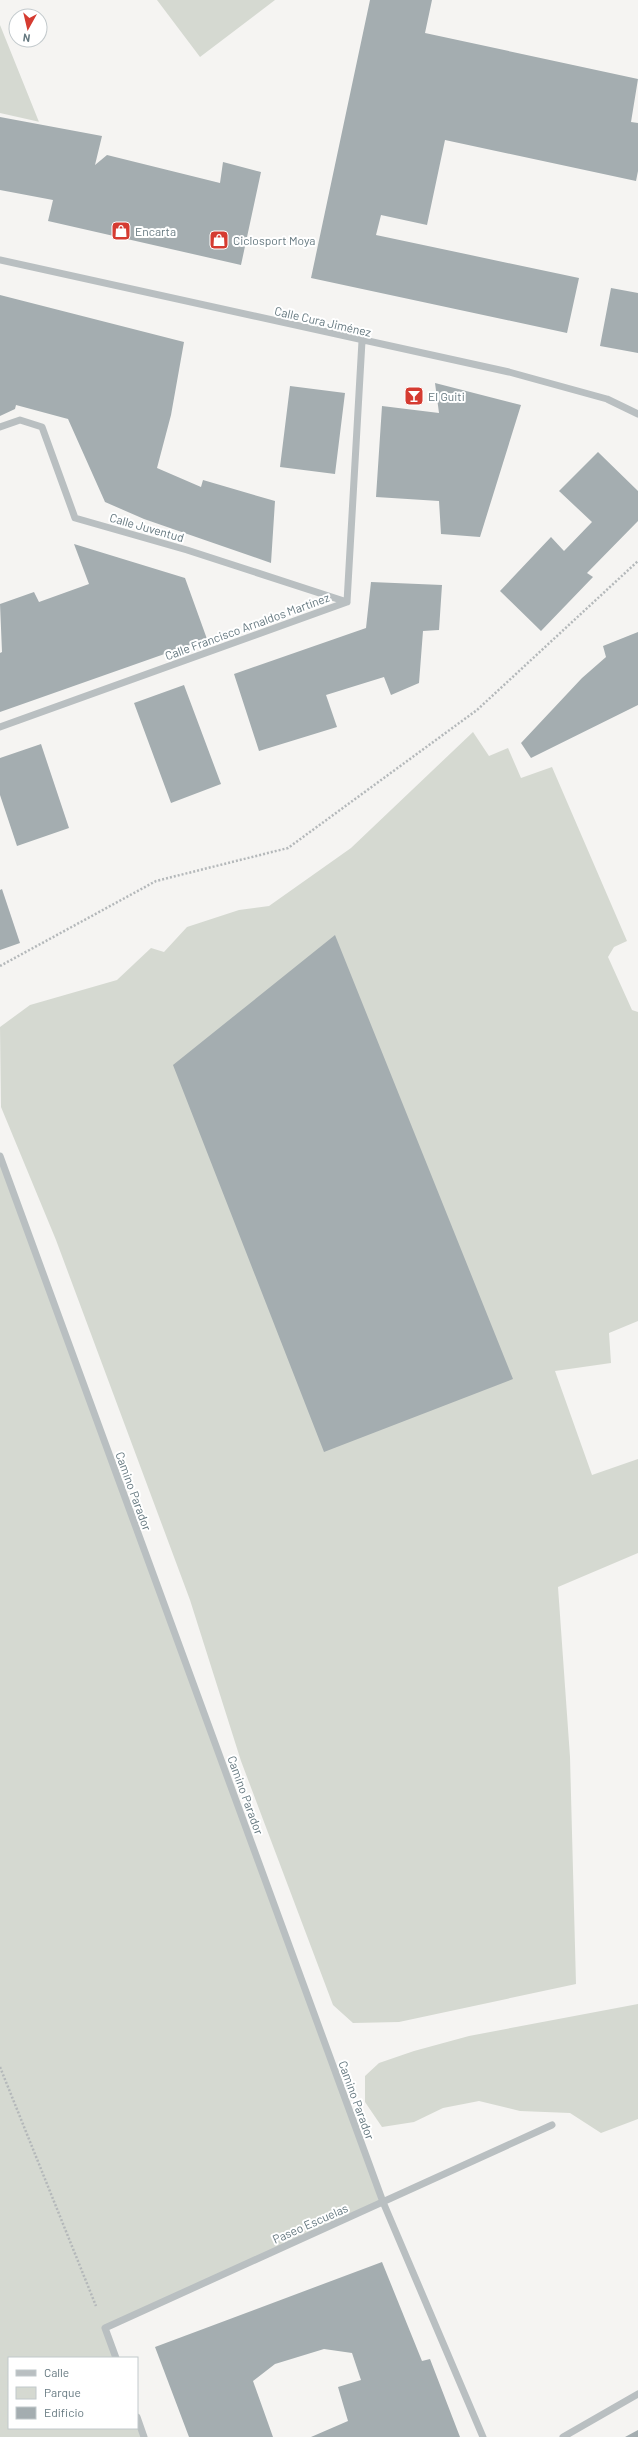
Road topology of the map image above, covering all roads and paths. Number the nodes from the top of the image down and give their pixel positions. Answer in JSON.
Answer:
{"nodes":[{"id":1,"x":0,"y":260,"type":"edge"},
{"id":2,"x":362,"y":341,"type":"junction"},
{"id":3,"x":638,"y":414,"type":"edge"},
{"id":4,"x":0,"y":427,"type":"edge"},
{"id":5,"x":638,"y":561,"type":"edge"},
{"id":6,"x":347,"y":602,"type":"junction"},
{"id":7,"x":0,"y":727,"type":"edge"},
{"id":8,"x":0,"y":966,"type":"edge"},
{"id":9,"x":0,"y":1156,"type":"edge"},
{"id":10,"x":0,"y":2067,"type":"edge"},
{"id":11,"x":552,"y":2125,"type":"dead end"},
{"id":12,"x":382,"y":2202,"type":"junction"},
{"id":13,"x":105,"y":2328,"type":"junction"},
{"id":14,"x":116,"y":2357,"type":"edge"},
{"id":15,"x":638,"y":2394,"type":"edge"},
{"id":16,"x":138,"y":2420,"type":"edge"},
{"id":17,"x":144,"y":2437,"type":"edge"},
{"id":18,"x":483,"y":2437,"type":"edge"},
{"id":19,"x":563,"y":2437,"type":"edge"}],
"edges":[{"from":1,"to":2,"type":"street","name":"Calle Cura Jiménez"},
{"from":2,"to":3,"type":"street","name":"Calle Cura Jiménez"},
{"from":2,"to":6,"type":"street","name":"Calle Francisco Arnaldos Martínez"},
{"from":4,"to":6,"type":"street","name":"Calle Juventud"},
{"from":5,"to":8,"type":"path"},
{"from":6,"to":7,"type":"street","name":"Calle Francisco Arnaldos Martínez"},
{"from":9,"to":12,"type":"street","name":"Camino Parador"},
{"from":10,"to":13,"type":"path"},
{"from":11,"to":12,"type":"street","name":"Paseo Escuelas"},
{"from":12,"to":13,"type":"street","name":"Paseo Escuelas"},
{"from":12,"to":18,"type":"street","name":"Camino Parador"},
{"from":13,"to":14,"type":"street"},
{"from":15,"to":19,"type":"street"},
{"from":16,"to":17,"type":"street"}]}
